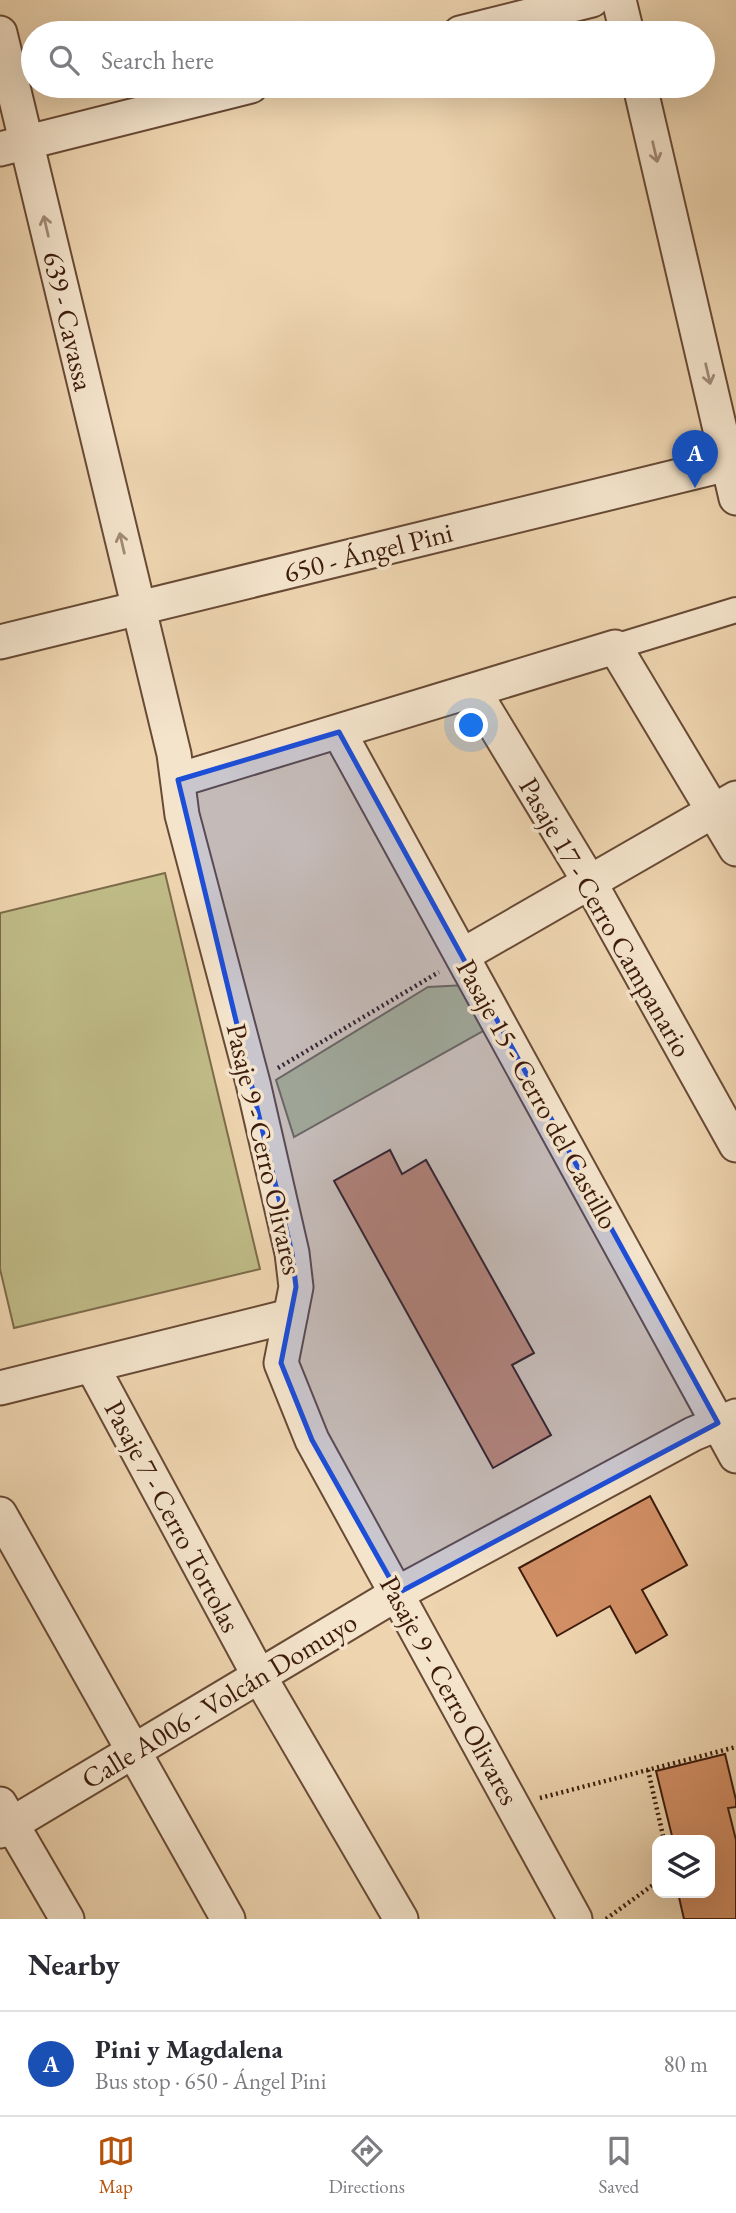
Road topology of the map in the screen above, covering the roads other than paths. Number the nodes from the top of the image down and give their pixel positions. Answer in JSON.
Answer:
{"nodes":[{"id":1,"x":593,"y":0,"type":"edge"},
{"id":2,"x":619,"y":0,"type":"edge"},
{"id":3,"x":508,"y":21,"type":"edge"},
{"id":4,"x":624,"y":21,"type":"edge"},
{"id":5,"x":0,"y":33,"type":"edge"},
{"id":6,"x":203,"y":98,"type":"edge"},
{"id":7,"x":643,"y":98,"type":"edge"},
{"id":8,"x":13,"y":146,"type":"edge"},
{"id":9,"x":733,"y":463,"type":"edge"},
{"id":10,"x":736,"y":498,"type":"edge"},
{"id":11,"x":137,"y":609,"type":"junction"},
{"id":12,"x":736,"y":610,"type":"edge"},
{"id":13,"x":0,"y":642,"type":"edge"},
{"id":14,"x":615,"y":647,"type":"junction"},
{"id":15,"x":474,"y":691,"type":"junction"},
{"id":16,"x":340,"y":732,"type":"junction"},
{"id":17,"x":178,"y":780,"type":"junction"},
{"id":18,"x":725,"y":804,"type":"edge"},
{"id":19,"x":736,"y":849,"type":"edge"},
{"id":20,"x":589,"y":881,"type":"junction"},
{"id":21,"x":463,"y":955,"type":"junction"},
{"id":22,"x":736,"y":1145,"type":"edge"},
{"id":23,"x":290,"y":1316,"type":"junction"},
{"id":24,"x":93,"y":1368,"type":"junction"},
{"id":25,"x":0,"y":1388,"type":"edge"},
{"id":26,"x":727,"y":1419,"type":"edge"},
{"id":27,"x":736,"y":1456,"type":"edge"},
{"id":28,"x":0,"y":1514,"type":"edge"},
{"id":29,"x":398,"y":1593,"type":"junction"},
{"id":30,"x":258,"y":1674,"type":"junction"},
{"id":31,"x":132,"y":1753,"type":"junction"},
{"id":32,"x":4,"y":1819,"type":"edge"},
{"id":33,"x":67,"y":1919,"type":"edge"},
{"id":34,"x":228,"y":1919,"type":"edge"},
{"id":35,"x":401,"y":1919,"type":"edge"},
{"id":36,"x":575,"y":1919,"type":"edge"}],
"edges":[{"from":1,"to":3,"type":"street"},
{"from":2,"to":4,"type":"street"},
{"from":5,"to":8,"type":"street","name":"639 - Cavassa"},
{"from":6,"to":8,"type":"street"},
{"from":7,"to":9,"type":"street","one_way":true},
{"from":11,"to":8,"type":"street","name":"639 - Cavassa","one_way":true},
{"from":9,"to":10,"type":"street"},
{"from":9,"to":11,"type":"street","name":"650 - Ángel Pini"},
{"from":11,"to":13,"type":"street","name":"650 - Ángel Pini"},
{"from":11,"to":17,"type":"street","name":"Pasaje 9 - Cerro Olivares"},
{"from":12,"to":14,"type":"street"},
{"from":14,"to":15,"type":"street"},
{"from":14,"to":18,"type":"street"},
{"from":15,"to":16,"type":"street"},
{"from":15,"to":20,"type":"street","name":"Pasaje 17 - Cerro Campanario"},
{"from":16,"to":17,"type":"street"},
{"from":16,"to":21,"type":"street","name":"Pasaje 15 - Cerro del Castillo"},
{"from":17,"to":23,"type":"street","name":"Pasaje 9 - Cerro Olivares"},
{"from":18,"to":19,"type":"street"},
{"from":18,"to":20,"type":"street"},
{"from":20,"to":21,"type":"street"},
{"from":20,"to":22,"type":"street","name":"Pasaje 17 - Cerro Campanario"},
{"from":21,"to":26,"type":"street","name":"Pasaje 15 - Cerro del Castillo"},
{"from":23,"to":24,"type":"street"},
{"from":23,"to":29,"type":"street","name":"Pasaje 9 - Cerro Olivares"},
{"from":24,"to":25,"type":"street"},
{"from":24,"to":30,"type":"street","name":"Pasaje 7 - Cerro Tortolas"},
{"from":26,"to":27,"type":"street","name":"Pasaje 15 - Cerro del Castillo"},
{"from":26,"to":29,"type":"street","name":"Calle A006 - Volcán Domuyo"},
{"from":28,"to":31,"type":"street"},
{"from":29,"to":30,"type":"street","name":"Calle A006 - Volcán Domuyo"},
{"from":29,"to":36,"type":"street","name":"Pasaje 9 - Cerro Olivares"},
{"from":30,"to":31,"type":"street","name":"Calle A006 - Volcán Domuyo"},
{"from":30,"to":35,"type":"street","name":"Pasaje 7 - Cerro Tortolas"},
{"from":31,"to":32,"type":"street","name":"Calle A006 - Volcán Domuyo"},
{"from":31,"to":34,"type":"street"},
{"from":32,"to":33,"type":"street"}]}
